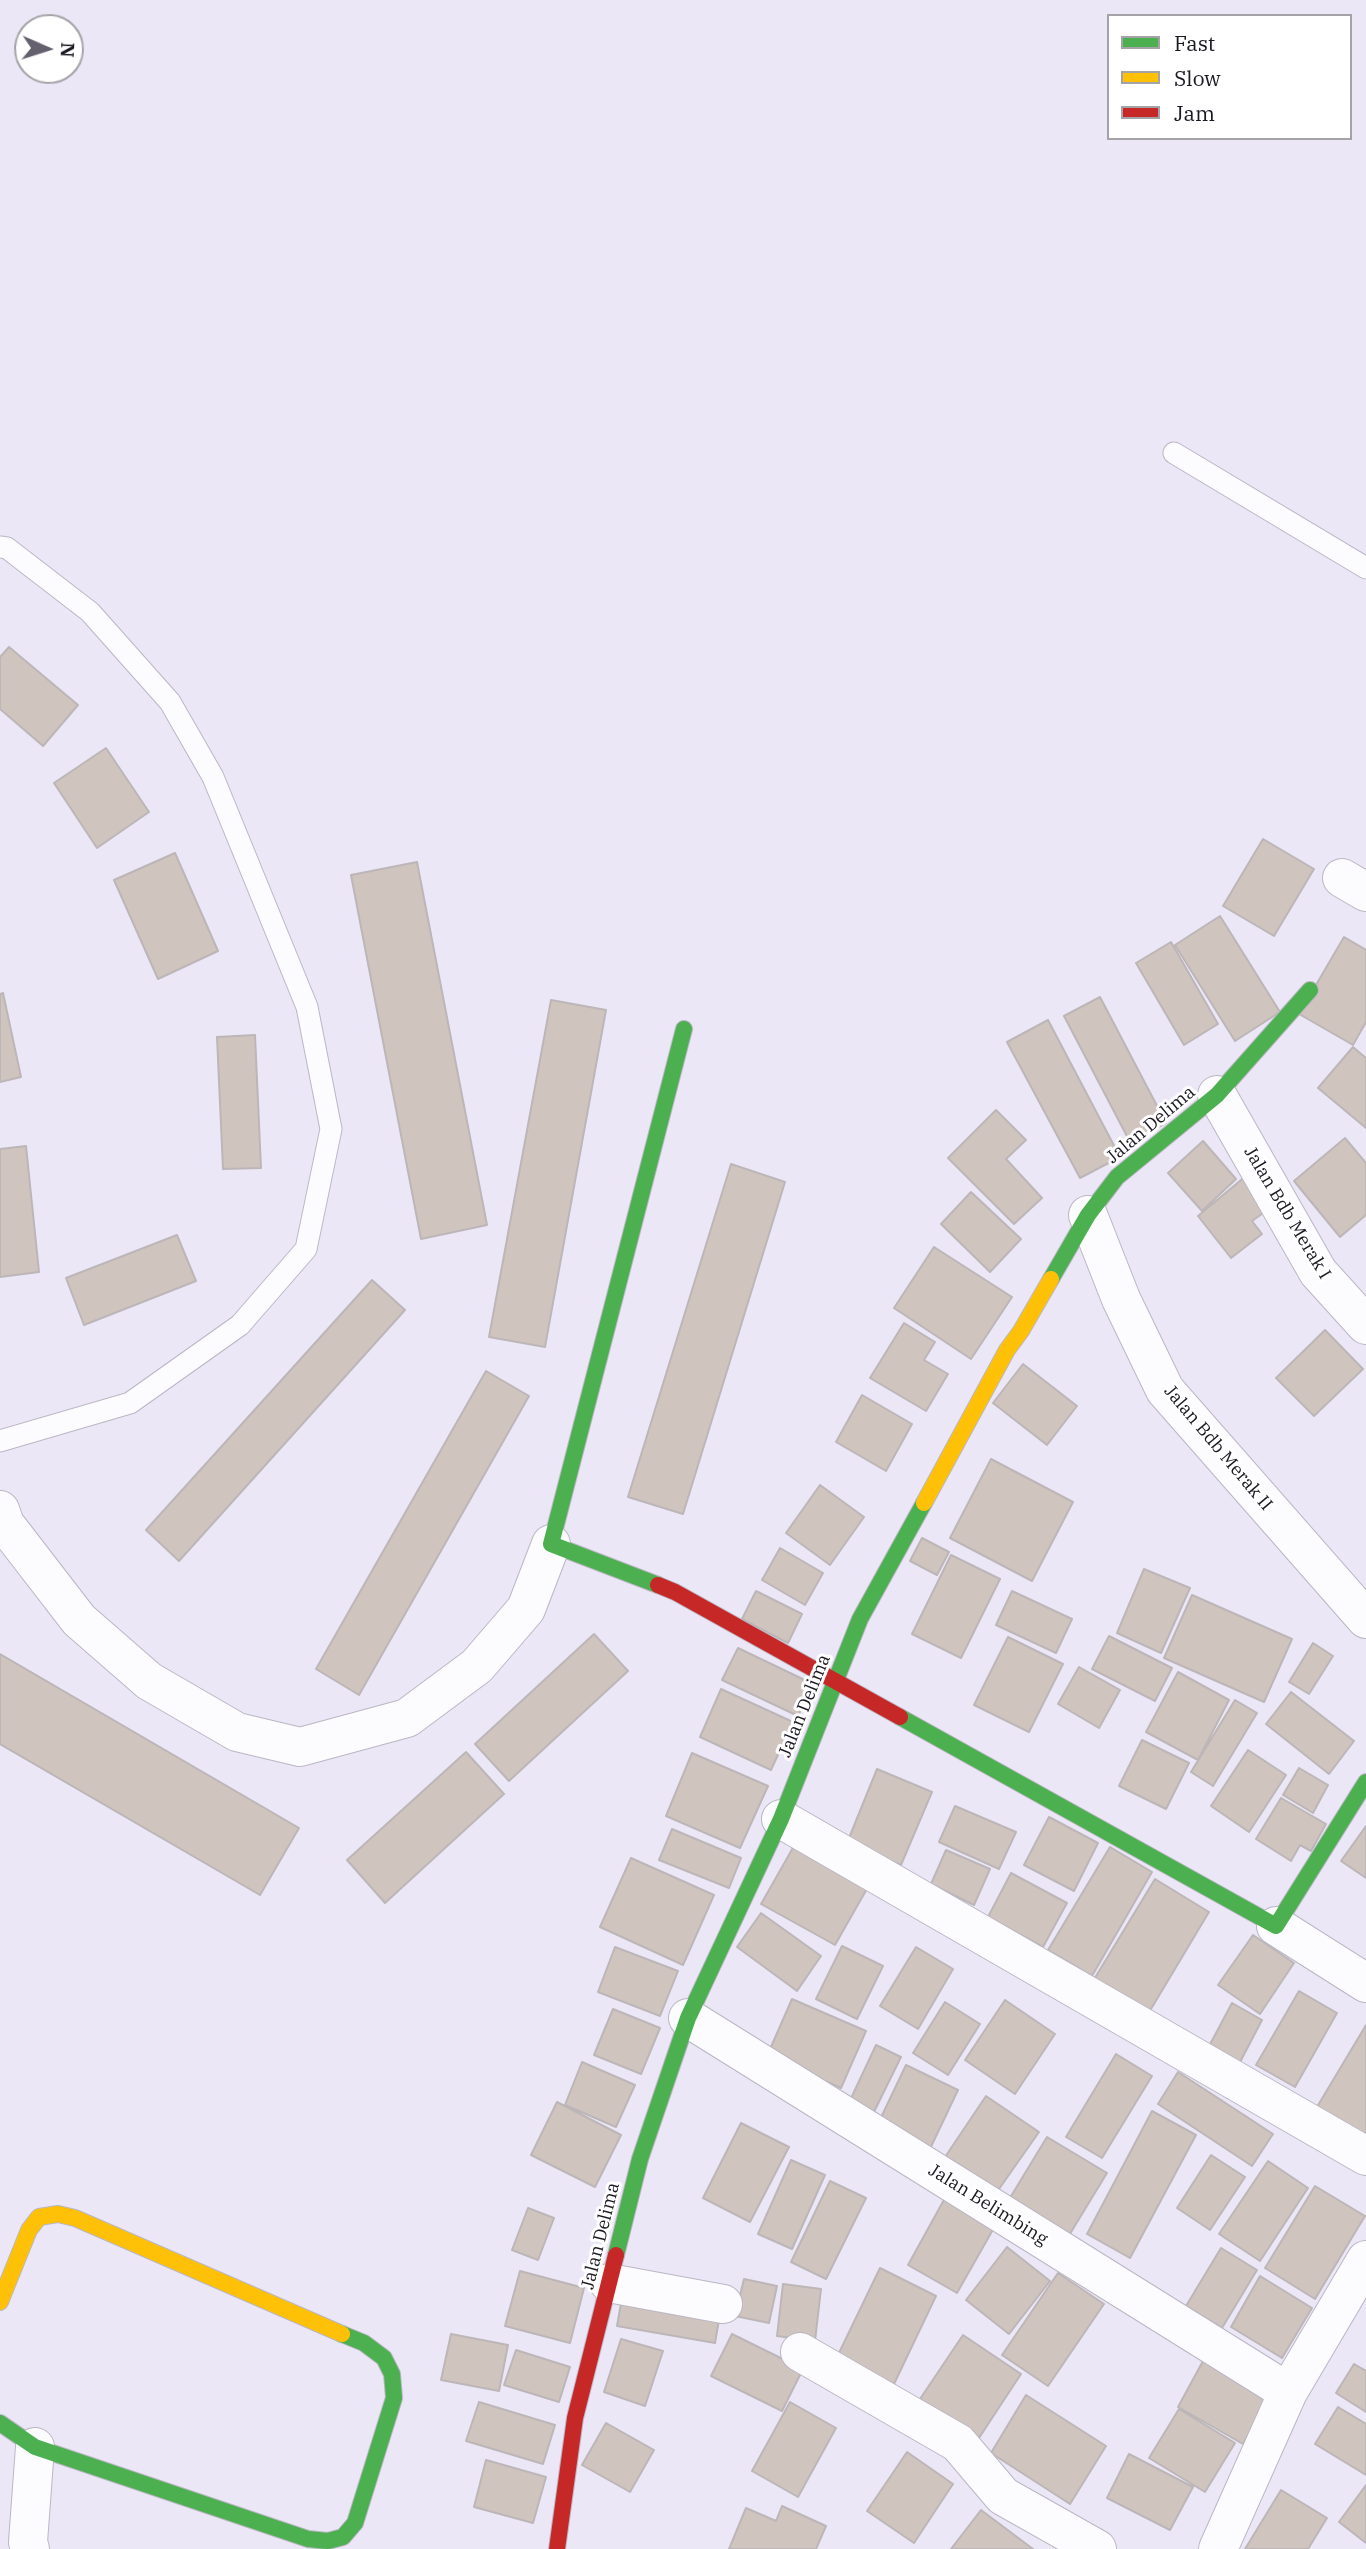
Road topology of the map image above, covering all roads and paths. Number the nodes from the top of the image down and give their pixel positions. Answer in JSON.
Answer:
{"nodes":[{"id":1,"x":1174,"y":453,"type":"dead end"},
{"id":2,"x":0,"y":547,"type":"edge"},
{"id":3,"x":1366,"y":568,"type":"edge"},
{"id":4,"x":1310,"y":990,"type":"dead end"},
{"id":5,"x":684,"y":1029,"type":"dead end"},
{"id":6,"x":1217,"y":1095,"type":"junction"},
{"id":7,"x":1088,"y":1215,"type":"junction"},
{"id":8,"x":1366,"y":1325,"type":"edge"},
{"id":9,"x":0,"y":1441,"type":"edge"},
{"id":10,"x":0,"y":1510,"type":"edge"},
{"id":11,"x":551,"y":1544,"type":"junction"},
{"id":12,"x":1366,"y":1619,"type":"edge"},
{"id":13,"x":835,"y":1683,"type":"junction"},
{"id":14,"x":1366,"y":1782,"type":"edge"},
{"id":15,"x":781,"y":1819,"type":"junction"},
{"id":16,"x":1276,"y":1926,"type":"junction"},
{"id":17,"x":1366,"y":1983,"type":"edge"},
{"id":18,"x":688,"y":2018,"type":"junction"},
{"id":19,"x":1366,"y":2156,"type":"edge"},
{"id":20,"x":1366,"y":2260,"type":"edge"},
{"id":21,"x":609,"y":2283,"type":"junction"},
{"id":22,"x":0,"y":2302,"type":"edge"},
{"id":23,"x":723,"y":2304,"type":"dead end"},
{"id":24,"x":800,"y":2352,"type":"dead end"},
{"id":25,"x":1288,"y":2392,"type":"junction"},
{"id":26,"x":0,"y":2423,"type":"edge"},
{"id":27,"x":35,"y":2447,"type":"junction"},
{"id":28,"x":23,"y":2547,"type":"edge"},
{"id":29,"x":557,"y":2549,"type":"edge"},
{"id":30,"x":1097,"y":2549,"type":"edge"},
{"id":31,"x":1218,"y":2549,"type":"edge"}],
"edges":[{"from":1,"to":3,"type":"lane"},
{"from":2,"to":9,"type":"lane"},
{"from":4,"to":6,"type":"street","name":"Jalan Delima"},
{"from":5,"to":11,"type":"street"},
{"from":6,"to":7,"type":"street","name":"Jalan Delima"},
{"from":6,"to":8,"type":"street","name":"Jalan Bdb Merak I"},
{"from":7,"to":12,"type":"street","name":"Jalan Bdb Merak II"},
{"from":7,"to":13,"type":"street","name":"Jalan Delima"},
{"from":10,"to":11,"type":"street"},
{"from":11,"to":13,"type":"street"},
{"from":13,"to":15,"type":"street","name":"Jalan Delima"},
{"from":13,"to":16,"type":"street"},
{"from":14,"to":16,"type":"street"},
{"from":15,"to":18,"type":"street","name":"Jalan Delima"},
{"from":15,"to":19,"type":"street"},
{"from":16,"to":17,"type":"street"},
{"from":18,"to":21,"type":"street","name":"Jalan Delima"},
{"from":18,"to":25,"type":"street","name":"Jalan Belimbing"},
{"from":20,"to":25,"type":"street"},
{"from":21,"to":23,"type":"street"},
{"from":21,"to":29,"type":"street","name":"Jalan Delima"},
{"from":22,"to":27,"type":"street"},
{"from":24,"to":30,"type":"street"},
{"from":25,"to":31,"type":"street"},
{"from":26,"to":27,"type":"street"},
{"from":27,"to":28,"type":"street"}]}
